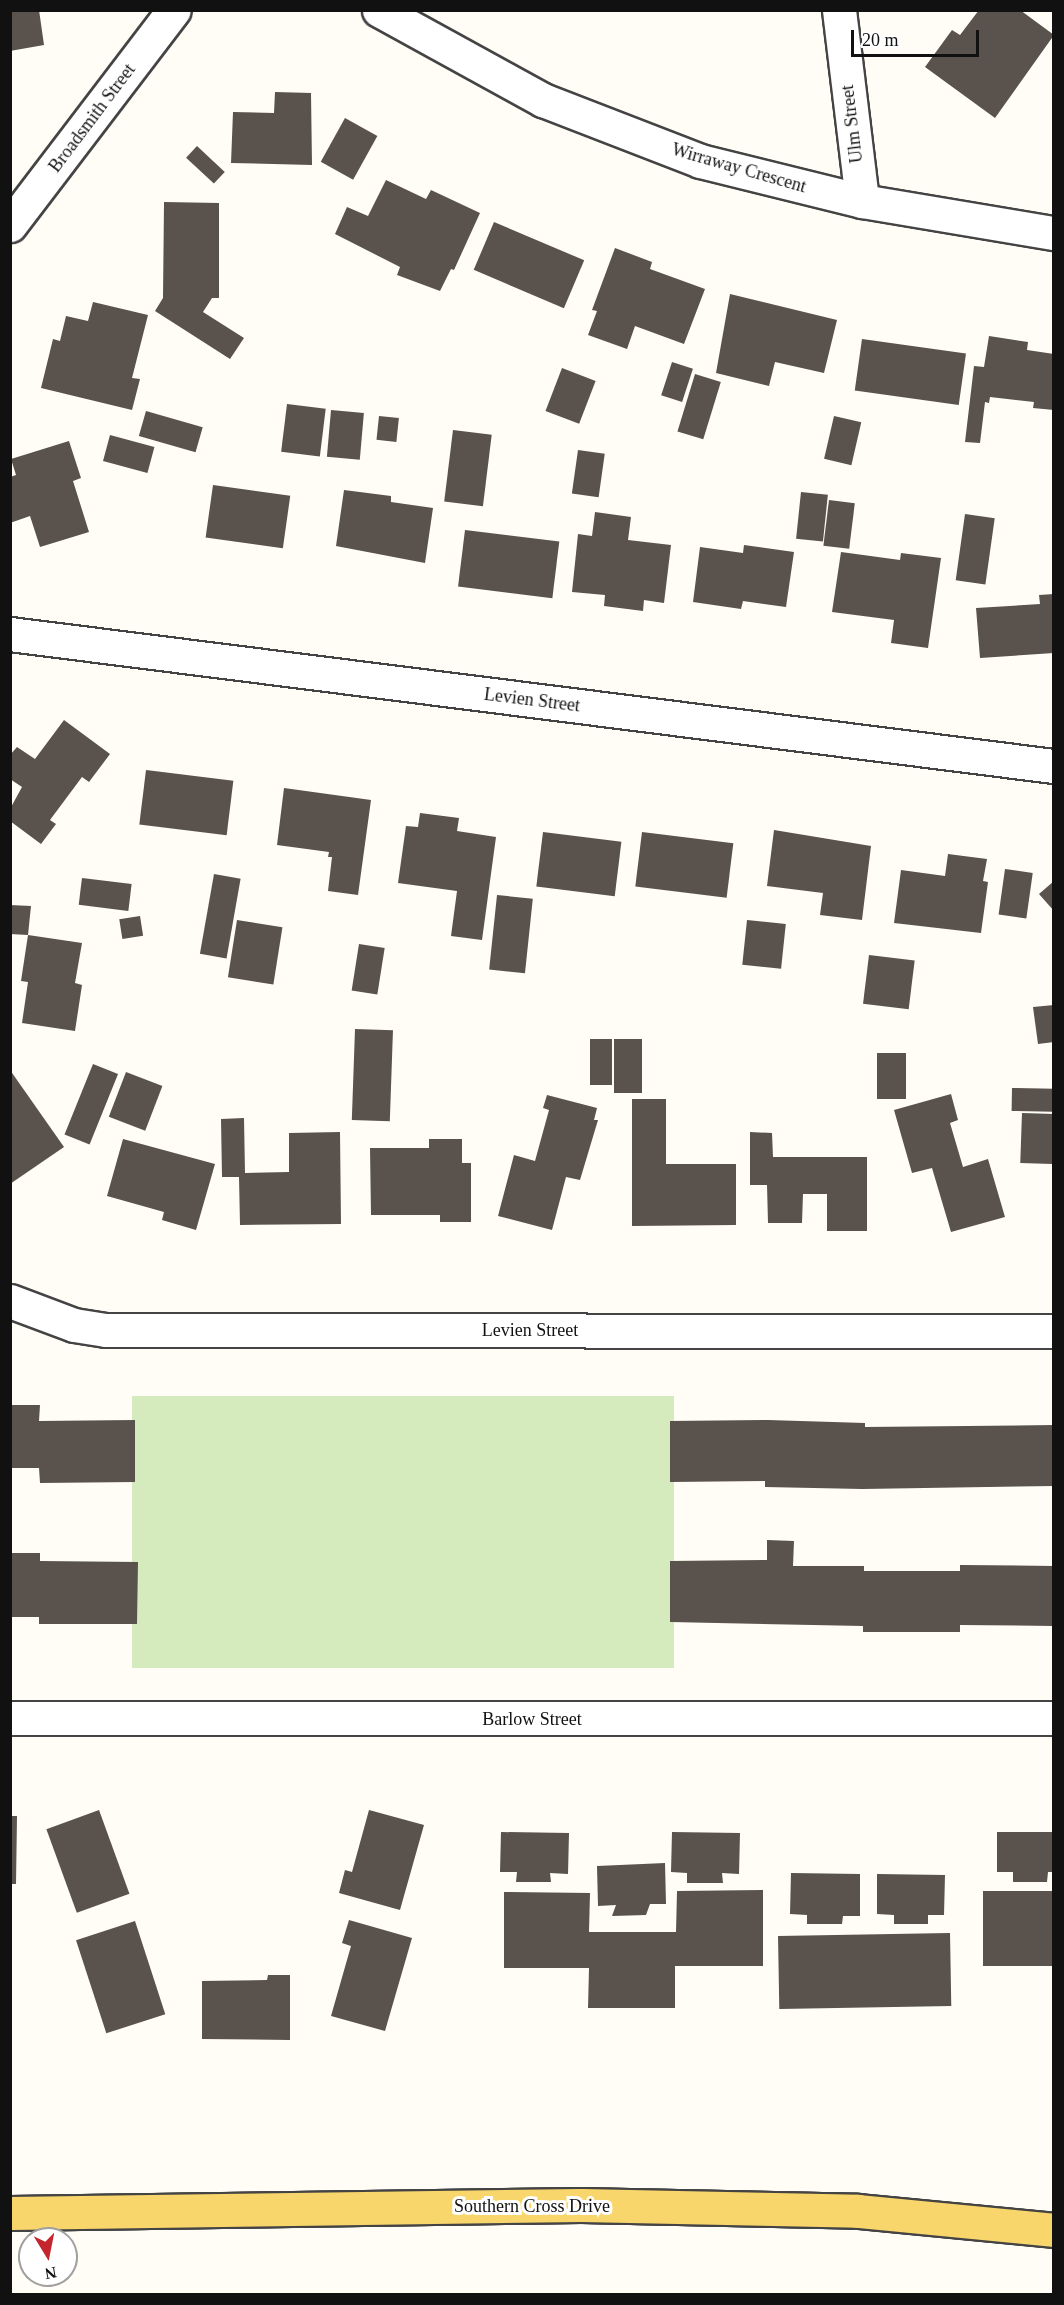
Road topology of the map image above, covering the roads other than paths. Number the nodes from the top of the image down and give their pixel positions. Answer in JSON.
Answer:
{"nodes":[{"id":1,"x":174,"y":10,"type":"edge"},
{"id":2,"x":379,"y":10,"type":"edge"},
{"id":3,"x":839,"y":10,"type":"edge"},
{"id":4,"x":862,"y":201,"type":"junction"},
{"id":5,"x":10,"y":225,"type":"edge"},
{"id":6,"x":1053,"y":232,"type":"edge"},
{"id":7,"x":10,"y":634,"type":"edge"},
{"id":8,"x":1053,"y":766,"type":"edge"},
{"id":9,"x":10,"y":1301,"type":"edge"},
{"id":10,"x":1053,"y":1331,"type":"edge"},
{"id":11,"x":10,"y":1718,"type":"edge"},
{"id":12,"x":1053,"y":1718,"type":"edge"},
{"id":13,"x":10,"y":2213,"type":"edge"},
{"id":14,"x":1053,"y":2230,"type":"edge"}],
"edges":[{"from":1,"to":5,"type":"street","name":"Broadsmith Street"},
{"from":2,"to":4,"type":"street","name":"Wirraway Crescent"},
{"from":3,"to":4,"type":"street","name":"Ulm Street"},
{"from":4,"to":6,"type":"street","name":"Wirraway Crescent"},
{"from":7,"to":8,"type":"street","name":"Levien Street"},
{"from":9,"to":10,"type":"street","name":"Levien Street"},
{"from":11,"to":12,"type":"street","name":"Barlow Street"},
{"from":13,"to":14,"type":"main road","name":"Southern Cross Drive"}]}
